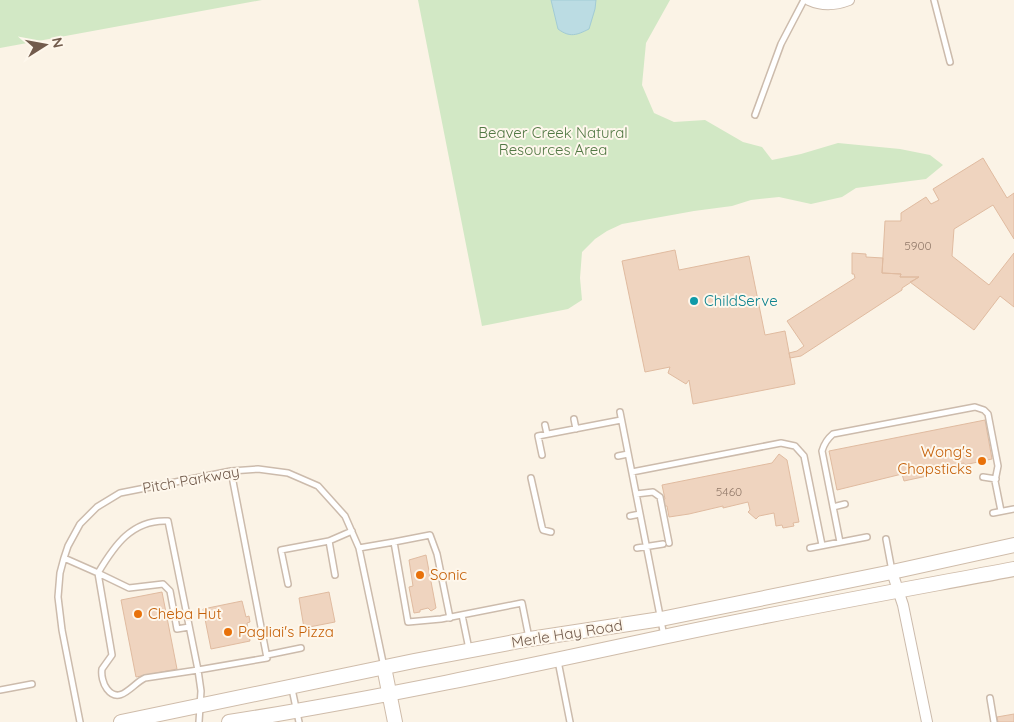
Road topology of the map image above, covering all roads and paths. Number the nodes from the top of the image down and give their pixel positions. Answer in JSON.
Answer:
{"nodes":[{"id":1,"x":804,"y":0,"type":"edge"},
{"id":2,"x":809,"y":0,"type":"edge"},
{"id":3,"x":849,"y":0,"type":"edge"},
{"id":4,"x":934,"y":0,"type":"edge"},
{"id":5,"x":950,"y":62,"type":"dead end"},
{"id":6,"x":755,"y":115,"type":"dead end"},
{"id":7,"x":620,"y":412,"type":"dead end"},
{"id":8,"x":574,"y":419,"type":"dead end"},
{"id":9,"x":622,"y":420,"type":"junction"},
{"id":10,"x":545,"y":425,"type":"dead end"},
{"id":11,"x":576,"y":429,"type":"junction"},
{"id":12,"x":547,"y":434,"type":"junction"},
{"id":13,"x":628,"y":454,"type":"junction"},
{"id":14,"x":542,"y":455,"type":"dead end"},
{"id":15,"x":618,"y":456,"type":"dead end"},
{"id":16,"x":231,"y":472,"type":"junction"},
{"id":17,"x":632,"y":472,"type":"junction"},
{"id":18,"x":983,"y":477,"type":"dead end"},
{"id":19,"x":531,"y":478,"type":"dead end"},
{"id":20,"x":996,"y":479,"type":"junction"},
{"id":21,"x":636,"y":494,"type":"junction"},
{"id":22,"x":845,"y":504,"type":"dead end"},
{"id":23,"x":833,"y":507,"type":"junction"},
{"id":24,"x":1014,"y":509,"type":"edge"},
{"id":25,"x":1001,"y":511,"type":"junction"},
{"id":26,"x":993,"y":513,"type":"dead end"},
{"id":27,"x":640,"y":514,"type":"junction"},
{"id":28,"x":630,"y":516,"type":"dead end"},
{"id":29,"x":352,"y":531,"type":"junction"},
{"id":30,"x":551,"y":532,"type":"dead end"},
{"id":31,"x":867,"y":537,"type":"dead end"},
{"id":32,"x":886,"y":539,"type":"dead end"},
{"id":33,"x":329,"y":541,"type":"junction"},
{"id":34,"x":394,"y":542,"type":"junction"},
{"id":35,"x":840,"y":542,"type":"junction"},
{"id":36,"x":822,"y":545,"type":"junction"},
{"id":37,"x":1014,"y":545,"type":"edge"},
{"id":38,"x":647,"y":547,"type":"junction"},
{"id":39,"x":359,"y":548,"type":"junction"},
{"id":40,"x":637,"y":548,"type":"dead end"},
{"id":41,"x":810,"y":548,"type":"dead end"},
{"id":42,"x":64,"y":558,"type":"junction"},
{"id":43,"x":1014,"y":569,"type":"edge"},
{"id":44,"x":892,"y":572,"type":"junction"},
{"id":45,"x":98,"y":573,"type":"junction"},
{"id":46,"x":335,"y":575,"type":"dead end"},
{"id":47,"x":288,"y":584,"type":"dead end"},
{"id":48,"x":899,"y":590,"type":"junction"},
{"id":49,"x":462,"y":615,"type":"junction"},
{"id":50,"x":450,"y":618,"type":"junction"},
{"id":51,"x":660,"y":619,"type":"junction"},
{"id":52,"x":189,"y":626,"type":"junction"},
{"id":53,"x":664,"y":637,"type":"junction"},
{"id":54,"x":530,"y":639,"type":"junction"},
{"id":55,"x":301,"y":648,"type":"dead end"},
{"id":56,"x":469,"y":651,"type":"junction"},
{"id":57,"x":267,"y":655,"type":"junction"},
{"id":58,"x":558,"y":660,"type":"junction"},
{"id":59,"x":384,"y":667,"type":"junction"},
{"id":60,"x":198,"y":670,"type":"junction"},
{"id":61,"x":32,"y":684,"type":"dead end"},
{"id":62,"x":291,"y":686,"type":"junction"},
{"id":63,"x":0,"y":690,"type":"edge"},
{"id":64,"x":390,"y":694,"type":"junction"},
{"id":65,"x":990,"y":698,"type":"dead end"},
{"id":66,"x":201,"y":705,"type":"junction"},
{"id":67,"x":298,"y":717,"type":"edge"},
{"id":68,"x":80,"y":722,"type":"edge"},
{"id":69,"x":121,"y":722,"type":"edge"},
{"id":70,"x":199,"y":722,"type":"edge"},
{"id":71,"x":229,"y":722,"type":"edge"},
{"id":72,"x":395,"y":722,"type":"edge"},
{"id":73,"x":570,"y":722,"type":"edge"},
{"id":74,"x":927,"y":722,"type":"edge"},
{"id":75,"x":994,"y":722,"type":"edge"}],
"edges":[{"from":1,"to":6,"type":"lane"},
{"from":2,"to":3,"type":"street"},
{"from":4,"to":5,"type":"lane"},
{"from":7,"to":9,"type":"lane"},
{"from":8,"to":11,"type":"lane"},
{"from":9,"to":11,"type":"lane"},
{"from":9,"to":13,"type":"lane"},
{"from":10,"to":12,"type":"lane"},
{"from":11,"to":12,"type":"lane"},
{"from":12,"to":14,"type":"lane"},
{"from":13,"to":15,"type":"lane"},
{"from":13,"to":17,"type":"lane"},
{"from":16,"to":29,"type":"lane","name":"Pitch Parkway"},
{"from":16,"to":42,"type":"lane","name":"Pitch Parkway"},
{"from":16,"to":57,"type":"lane"},
{"from":17,"to":21,"type":"lane"},
{"from":17,"to":36,"type":"lane"},
{"from":18,"to":20,"type":"lane"},
{"from":19,"to":30,"type":"lane"},
{"from":20,"to":23,"type":"lane"},
{"from":20,"to":25,"type":"lane"},
{"from":21,"to":27,"type":"lane"},
{"from":21,"to":38,"type":"lane"},
{"from":22,"to":23,"type":"lane"},
{"from":23,"to":35,"type":"lane"},
{"from":24,"to":25,"type":"lane"},
{"from":25,"to":26,"type":"lane"},
{"from":27,"to":28,"type":"lane"},
{"from":27,"to":38,"type":"lane"},
{"from":29,"to":33,"type":"lane"},
{"from":29,"to":39,"type":"lane","name":"Pitch Parkway"},
{"from":31,"to":35,"type":"lane"},
{"from":32,"to":44,"type":"lane"},
{"from":33,"to":46,"type":"lane"},
{"from":33,"to":47,"type":"lane"},
{"from":34,"to":39,"type":"lane"},
{"from":34,"to":50,"type":"lane"},
{"from":34,"to":50,"type":"lane"},
{"from":35,"to":36,"type":"lane"},
{"from":36,"to":41,"type":"lane"},
{"from":37,"to":44,"type":"main road","name":"Merle Hay Road"},
{"from":38,"to":40,"type":"lane"},
{"from":38,"to":51,"type":"lane"},
{"from":39,"to":59,"type":"lane","name":"Pitch Parkway"},
{"from":42,"to":45,"type":"lane"},
{"from":42,"to":68,"type":"lane","name":"Pitch Parkway"},
{"from":43,"to":48,"type":"main road","name":"Merle Hay Road"},
{"from":44,"to":48,"type":"street"},
{"from":44,"to":51,"type":"main road","name":"Merle Hay Road"},
{"from":45,"to":52,"type":"lane"},
{"from":45,"to":52,"type":"lane"},
{"from":45,"to":60,"type":"lane"},
{"from":48,"to":53,"type":"main road","name":"Merle Hay Road"},
{"from":48,"to":74,"type":"street"},
{"from":49,"to":50,"type":"lane"},
{"from":49,"to":54,"type":"lane"},
{"from":49,"to":56,"type":"lane"},
{"from":51,"to":53,"type":"lane"},
{"from":51,"to":54,"type":"main road","name":"Merle Hay Road"},
{"from":52,"to":60,"type":"lane"},
{"from":53,"to":58,"type":"main road","name":"Merle Hay Road"},
{"from":54,"to":56,"type":"main road","name":"Merle Hay Road"},
{"from":55,"to":57,"type":"lane"},
{"from":56,"to":59,"type":"main road","name":"Merle Hay Road"},
{"from":57,"to":60,"type":"lane"},
{"from":58,"to":64,"type":"main road","name":"Merle Hay Road"},
{"from":58,"to":73,"type":"lane"},
{"from":59,"to":62,"type":"main road","name":"Merle Hay Road"},
{"from":59,"to":64,"type":"main road"},
{"from":60,"to":66,"type":"lane"},
{"from":61,"to":63,"type":"lane"},
{"from":62,"to":66,"type":"main road","name":"Merle Hay Road"},
{"from":62,"to":67,"type":"lane"},
{"from":64,"to":67,"type":"main road","name":"Merle Hay Road"},
{"from":64,"to":72,"type":"main road"},
{"from":65,"to":75,"type":"lane"},
{"from":66,"to":69,"type":"main road","name":"Merle Hay Road"},
{"from":66,"to":70,"type":"lane"},
{"from":67,"to":71,"type":"main road","name":"Merle Hay Road"}]}
